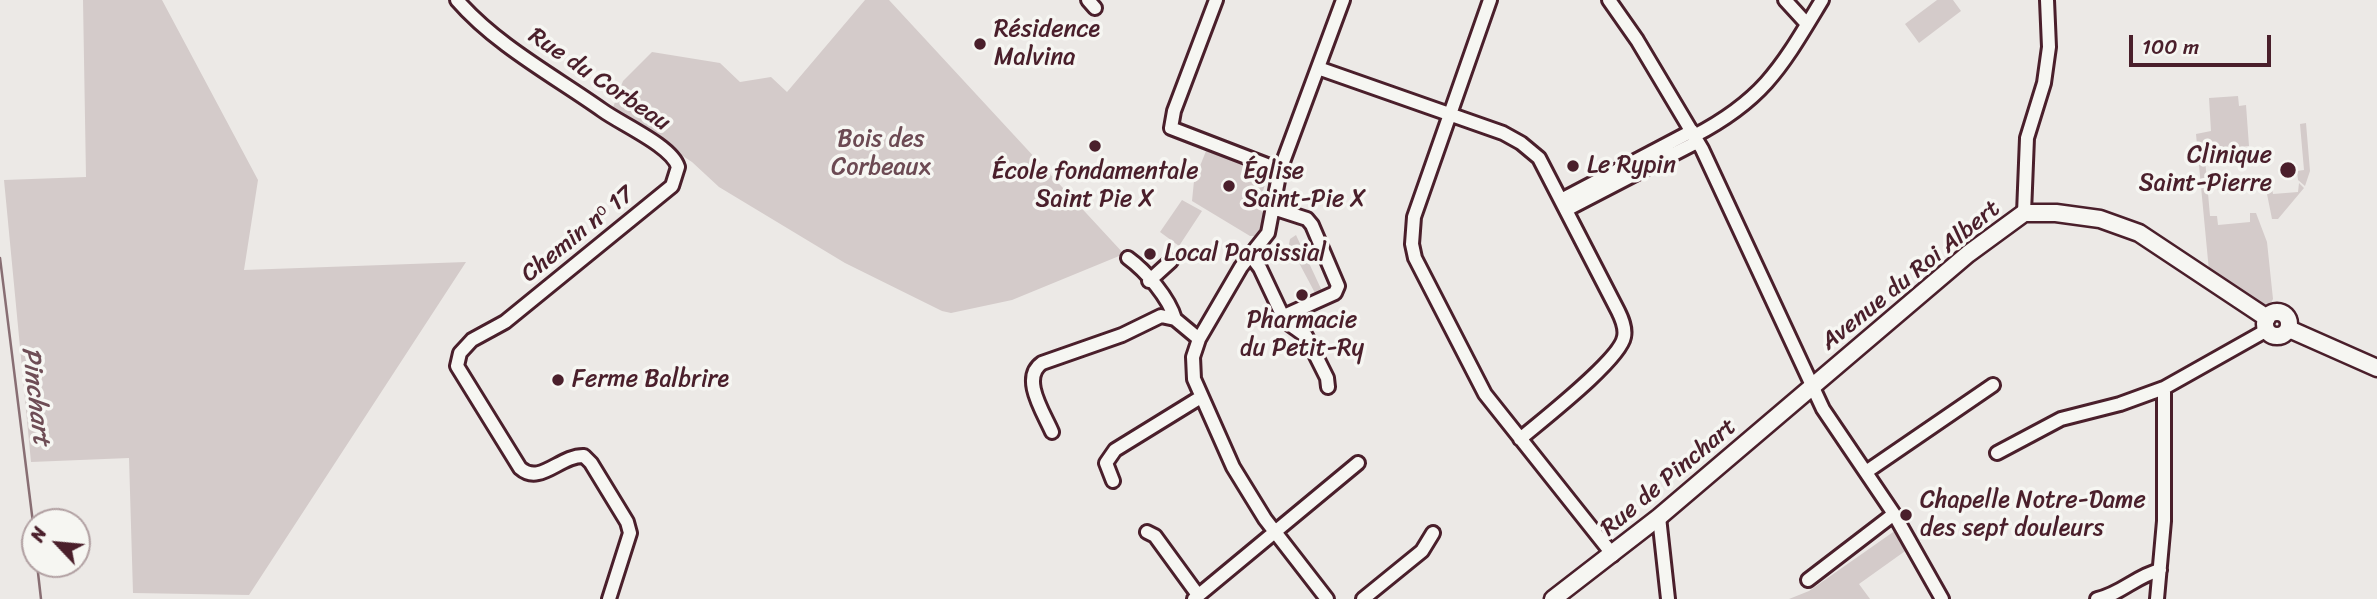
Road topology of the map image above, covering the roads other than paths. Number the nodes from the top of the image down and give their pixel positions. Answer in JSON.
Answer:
{"nodes":[{"id":1,"x":457,"y":0,"type":"edge"},
{"id":2,"x":1216,"y":0,"type":"edge"},
{"id":3,"x":1343,"y":0,"type":"edge"},
{"id":4,"x":1490,"y":0,"type":"edge"},
{"id":5,"x":1609,"y":0,"type":"edge"},
{"id":6,"x":1785,"y":0,"type":"edge"},
{"id":7,"x":1822,"y":0,"type":"edge"},
{"id":8,"x":2047,"y":0,"type":"edge"},
{"id":9,"x":1807,"y":24,"type":"junction"},
{"id":10,"x":1318,"y":68,"type":"junction"},
{"id":11,"x":1449,"y":115,"type":"junction"},
{"id":12,"x":1694,"y":136,"type":"junction"},
{"id":13,"x":1280,"y":170,"type":"junction"},
{"id":14,"x":678,"y":173,"type":"joint"},
{"id":15,"x":1563,"y":205,"type":"junction"},
{"id":16,"x":1273,"y":208,"type":"junction"},
{"id":17,"x":2024,"y":213,"type":"junction"},
{"id":18,"x":1251,"y":256,"type":"junction"},
{"id":19,"x":1128,"y":258,"type":"dead end"},
{"id":20,"x":1171,"y":261,"type":"dead end"},
{"id":21,"x":1150,"y":281,"type":"junction"},
{"id":22,"x":1284,"y":316,"type":"junction"},
{"id":23,"x":1175,"y":319,"type":"junction"},
{"id":24,"x":2267,"y":324,"type":"junction"},
{"id":25,"x":1199,"y":339,"type":"junction"},
{"id":26,"x":2377,"y":368,"type":"edge"},
{"id":27,"x":1993,"y":385,"type":"dead end"},
{"id":28,"x":1328,"y":387,"type":"dead end"},
{"id":29,"x":1812,"y":388,"type":"junction"},
{"id":30,"x":2164,"y":388,"type":"junction"},
{"id":31,"x":1202,"y":397,"type":"junction"},
{"id":32,"x":1052,"y":432,"type":"dead end"},
{"id":33,"x":1520,"y":439,"type":"junction"},
{"id":34,"x":1997,"y":453,"type":"dead end"},
{"id":35,"x":1358,"y":463,"type":"dead end"},
{"id":36,"x":1866,"y":472,"type":"junction"},
{"id":37,"x":1113,"y":481,"type":"dead end"},
{"id":38,"x":1894,"y":514,"type":"junction"},
{"id":39,"x":1660,"y":517,"type":"junction"},
{"id":40,"x":1147,"y":532,"type":"dead end"},
{"id":41,"x":1276,"y":532,"type":"junction"},
{"id":42,"x":1433,"y":533,"type":"dead end"},
{"id":43,"x":1613,"y":555,"type":"junction"},
{"id":44,"x":2160,"y":570,"type":"junction"},
{"id":45,"x":1808,"y":580,"type":"dead end"},
{"id":46,"x":1196,"y":597,"type":"edge"},
{"id":47,"x":609,"y":599,"type":"edge"},
{"id":48,"x":1327,"y":599,"type":"edge"},
{"id":49,"x":1363,"y":599,"type":"edge"},
{"id":50,"x":1553,"y":599,"type":"edge"},
{"id":51,"x":1668,"y":599,"type":"edge"},
{"id":52,"x":1942,"y":599,"type":"edge"},
{"id":53,"x":2097,"y":599,"type":"edge"},
{"id":54,"x":2157,"y":599,"type":"edge"}],
"edges":[{"from":1,"to":14,"type":"street","name":"Rue du Corbeau"},
{"from":2,"to":13,"type":"street"},
{"from":3,"to":10,"type":"street"},
{"from":4,"to":11,"type":"street"},
{"from":5,"to":12,"type":"street"},
{"from":6,"to":9,"type":"street"},
{"from":7,"to":9,"type":"street"},
{"from":8,"to":17,"type":"street"},
{"from":9,"to":12,"type":"street"},
{"from":10,"to":11,"type":"street"},
{"from":10,"to":13,"type":"street"},
{"from":11,"to":15,"type":"street"},
{"from":11,"to":33,"type":"street"},
{"from":12,"to":15,"type":"street"},
{"from":12,"to":29,"type":"street"},
{"from":13,"to":16,"type":"street"},
{"from":14,"to":47,"type":"street","name":"Chemin nᵒ 17"},
{"from":15,"to":33,"type":"street"},
{"from":16,"to":18,"type":"street"},
{"from":16,"to":22,"type":"street"},
{"from":17,"to":24,"type":"main road","name":"Avenue du Roi Albert"},
{"from":17,"to":29,"type":"main road","name":"Avenue du Roi Albert"},
{"from":18,"to":22,"type":"street"},
{"from":18,"to":25,"type":"street"},
{"from":19,"to":21,"type":"street"},
{"from":20,"to":21,"type":"street"},
{"from":21,"to":23,"type":"street"},
{"from":22,"to":28,"type":"street"},
{"from":23,"to":25,"type":"street"},
{"from":23,"to":32,"type":"street"},
{"from":24,"to":26,"type":"main road","name":"Avenue du Roi Albert"},
{"from":24,"to":30,"type":"street"},
{"from":25,"to":31,"type":"street"},
{"from":27,"to":36,"type":"street"},
{"from":29,"to":36,"type":"street"},
{"from":29,"to":39,"type":"main road","name":"Rue de Pinchart"},
{"from":30,"to":34,"type":"street"},
{"from":30,"to":44,"type":"street"},
{"from":31,"to":37,"type":"street"},
{"from":31,"to":41,"type":"street"},
{"from":33,"to":43,"type":"street"},
{"from":35,"to":41,"type":"street"},
{"from":36,"to":38,"type":"street"},
{"from":38,"to":45,"type":"street"},
{"from":38,"to":52,"type":"street"},
{"from":39,"to":43,"type":"main road","name":"Rue de Pinchart"},
{"from":39,"to":51,"type":"street"},
{"from":40,"to":46,"type":"street"},
{"from":41,"to":46,"type":"street"},
{"from":41,"to":48,"type":"street"},
{"from":42,"to":49,"type":"street"},
{"from":43,"to":50,"type":"main road","name":"Rue de Pinchart"},
{"from":44,"to":53,"type":"street"},
{"from":44,"to":54,"type":"street"}]}
